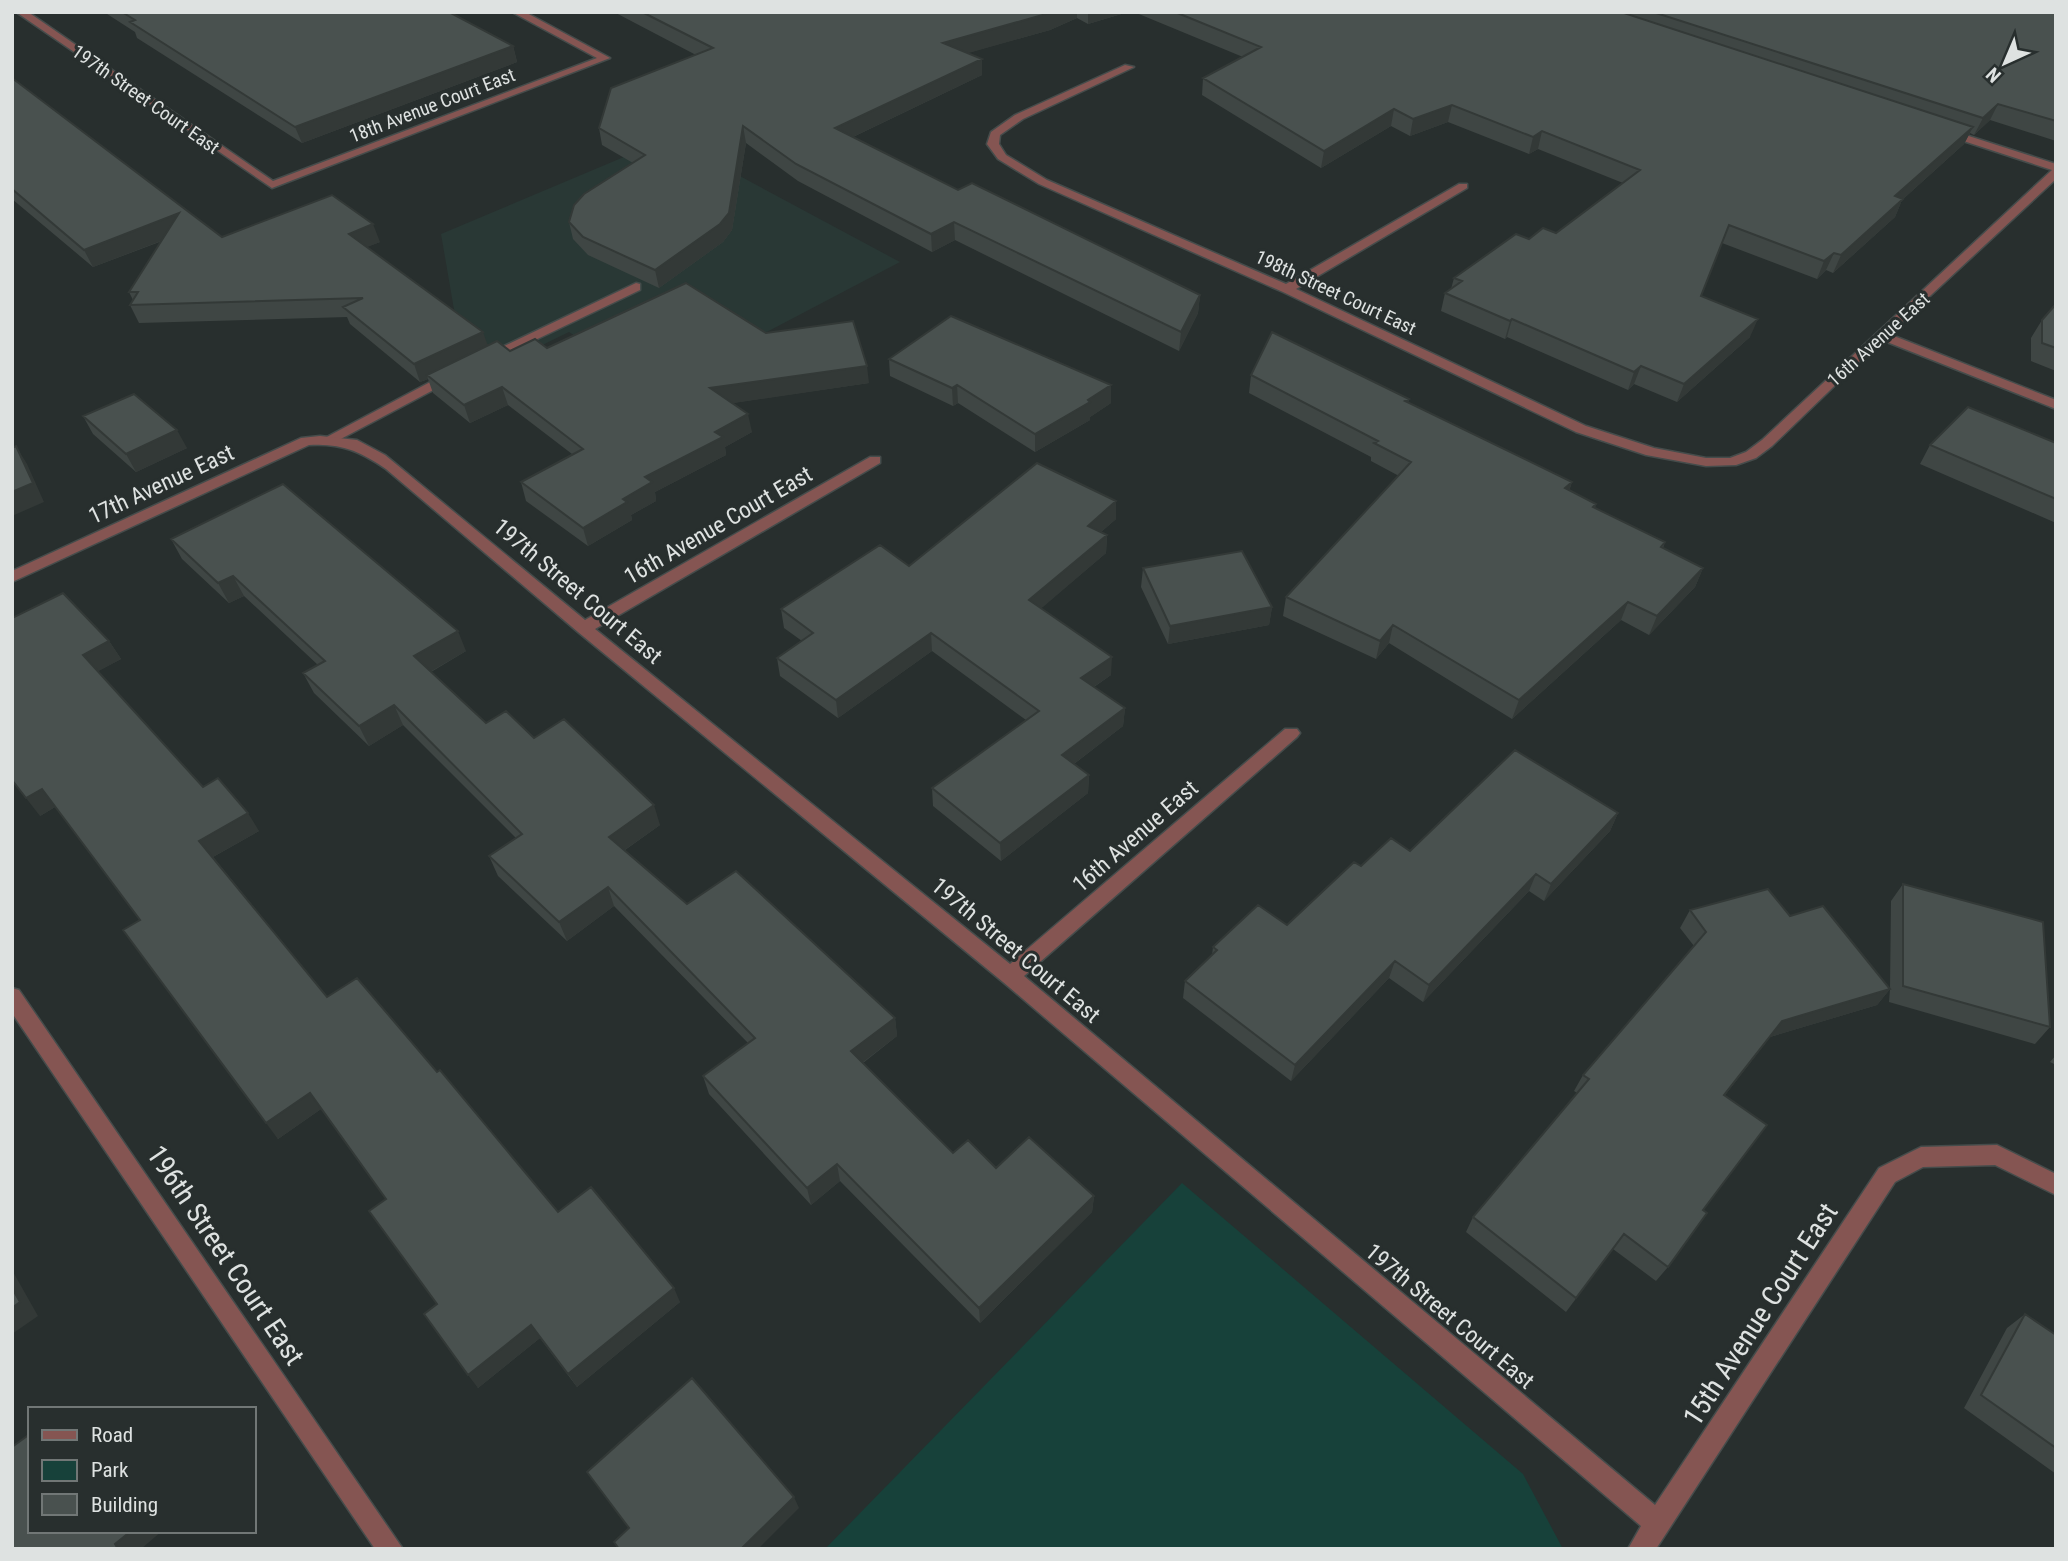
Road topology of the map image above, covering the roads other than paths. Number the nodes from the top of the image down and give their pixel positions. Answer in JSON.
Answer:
{"nodes":[{"id":1,"x":21,"y":12,"type":"edge"},
{"id":2,"x":517,"y":12,"type":"edge"},
{"id":3,"x":1129,"y":67,"type":"dead end"},
{"id":4,"x":1939,"y":130,"type":"edge"},
{"id":5,"x":2056,"y":168,"type":"edge"},
{"id":6,"x":2056,"y":173,"type":"edge"},
{"id":7,"x":272,"y":185,"type":"joint"},
{"id":8,"x":1463,"y":186,"type":"dead end"},
{"id":9,"x":636,"y":287,"type":"edge"},
{"id":10,"x":1287,"y":289,"type":"junction"},
{"id":11,"x":1883,"y":336,"type":"junction"},
{"id":12,"x":2056,"y":405,"type":"edge"},
{"id":13,"x":330,"y":439,"type":"junction"},
{"id":14,"x":1682,"y":459,"type":"joint"},
{"id":15,"x":875,"y":460,"type":"dead end"},
{"id":16,"x":12,"y":577,"type":"edge"},
{"id":17,"x":584,"y":628,"type":"junction"},
{"id":18,"x":1291,"y":733,"type":"dead end"},
{"id":19,"x":1010,"y":976,"type":"junction"},
{"id":20,"x":12,"y":996,"type":"edge"},
{"id":21,"x":2056,"y":1185,"type":"edge"},
{"id":22,"x":1657,"y":1523,"type":"junction"},
{"id":23,"x":390,"y":1549,"type":"edge"},
{"id":24,"x":1640,"y":1549,"type":"edge"}],
"edges":[{"from":1,"to":7,"type":"street","name":"197th Street Court East"},
{"from":2,"to":7,"type":"street","name":"18th Avenue Court East"},
{"from":3,"to":10,"type":"street","name":"198th Street Court East"},
{"from":4,"to":5,"type":"street"},
{"from":6,"to":11,"type":"street","name":"16th Avenue East"},
{"from":8,"to":10,"type":"street"},
{"from":9,"to":13,"type":"street"},
{"from":10,"to":14,"type":"street","name":"198th Street Court East"},
{"from":11,"to":12,"type":"street"},
{"from":11,"to":14,"type":"street","name":"16th Avenue East"},
{"from":13,"to":16,"type":"street","name":"17th Avenue East"},
{"from":13,"to":17,"type":"street","name":"197th Street Court East"},
{"from":15,"to":17,"type":"street","name":"16th Avenue Court East"},
{"from":17,"to":19,"type":"street","name":"197th Street Court East"},
{"from":18,"to":19,"type":"street","name":"16th Avenue East"},
{"from":19,"to":22,"type":"street","name":"197th Street Court East"},
{"from":20,"to":23,"type":"street","name":"196th Street Court East"},
{"from":21,"to":22,"type":"street","name":"15th Avenue Court East"},
{"from":22,"to":24,"type":"street","name":"15th Avenue Court East"}]}
